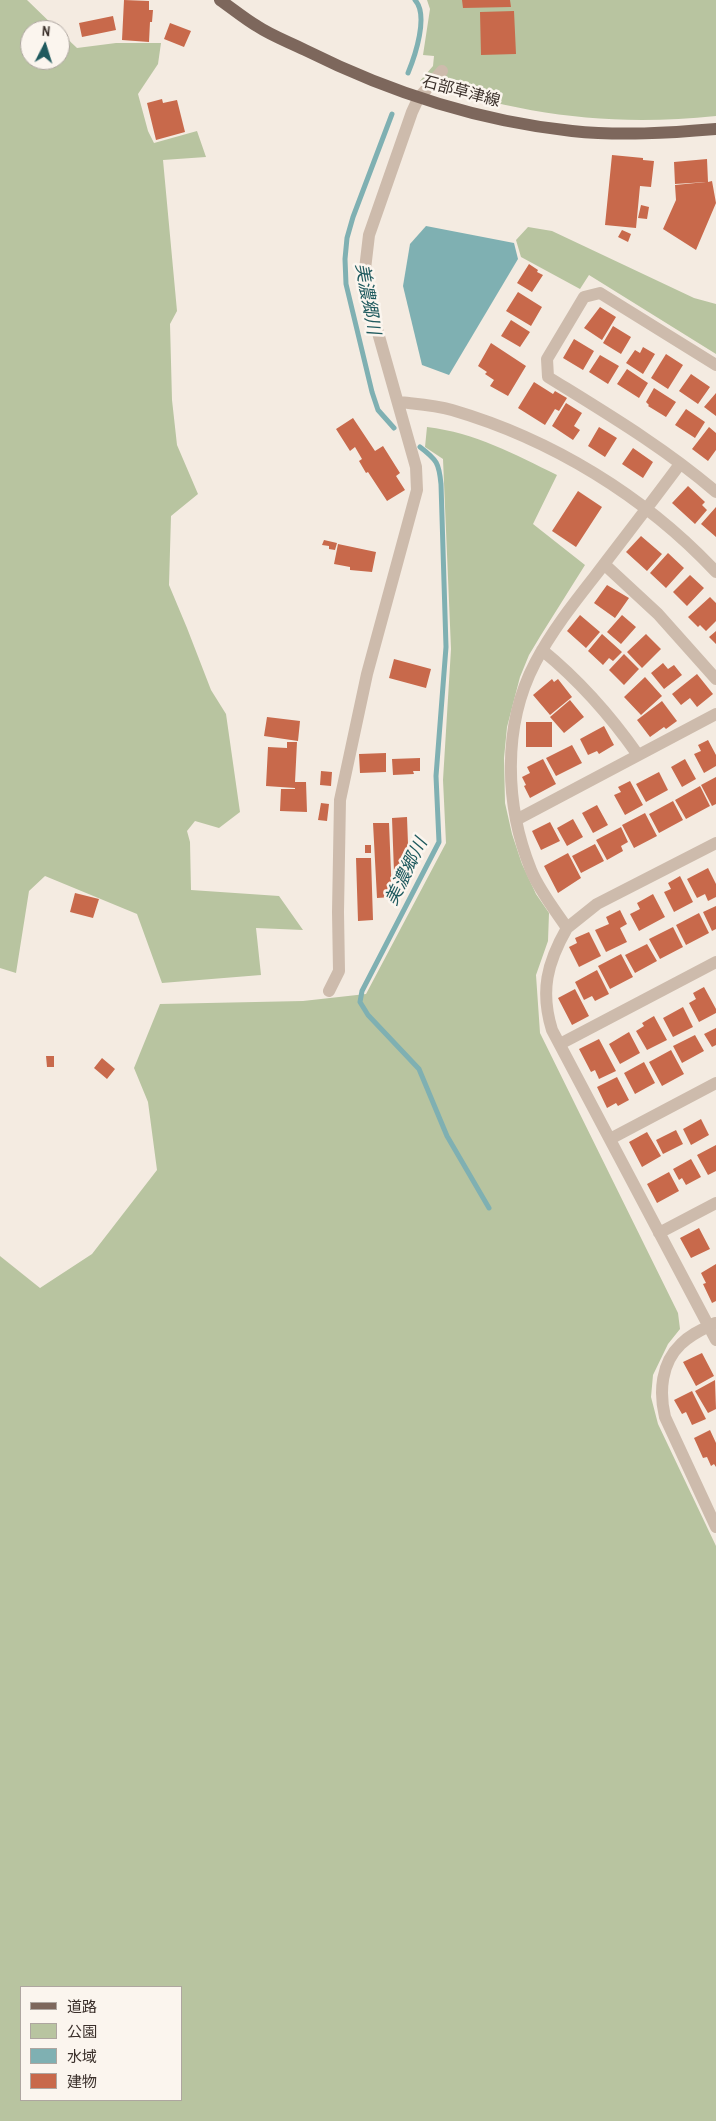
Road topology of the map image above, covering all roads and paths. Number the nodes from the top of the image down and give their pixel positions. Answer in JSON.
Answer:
{"nodes":[{"id":1,"x":220,"y":0,"type":"edge"},
{"id":2,"x":442,"y":71,"type":"dead end"},
{"id":3,"x":418,"y":99,"type":"junction"},
{"id":4,"x":716,"y":129,"type":"edge"},
{"id":5,"x":716,"y":365,"type":"edge"},
{"id":6,"x":399,"y":402,"type":"junction"},
{"id":7,"x":680,"y":464,"type":"junction"},
{"id":8,"x":716,"y":492,"type":"edge"},
{"id":9,"x":647,"y":510,"type":"junction"},
{"id":10,"x":604,"y":564,"type":"junction"},
{"id":11,"x":716,"y":572,"type":"edge"},
{"id":12,"x":542,"y":650,"type":"junction"},
{"id":13,"x":716,"y":679,"type":"edge"},
{"id":14,"x":716,"y":714,"type":"edge"},
{"id":15,"x":638,"y":754,"type":"junction"},
{"id":16,"x":516,"y":820,"type":"junction"},
{"id":17,"x":716,"y":842,"type":"edge"},
{"id":18,"x":567,"y":928,"type":"junction"},
{"id":19,"x":716,"y":962,"type":"edge"},
{"id":20,"x":329,"y":991,"type":"dead end"},
{"id":21,"x":560,"y":1044,"type":"junction"},
{"id":22,"x":716,"y":1083,"type":"edge"},
{"id":23,"x":610,"y":1139,"type":"junction"},
{"id":24,"x":716,"y":1203,"type":"edge"},
{"id":25,"x":659,"y":1233,"type":"junction"},
{"id":26,"x":712,"y":1324,"type":"edge"},
{"id":27,"x":716,"y":1340,"type":"edge"},
{"id":28,"x":716,"y":1527,"type":"edge"}],
"edges":[{"from":1,"to":3,"type":"main road","name":"石部草津線"},
{"from":2,"to":3,"type":"street"},
{"from":3,"to":4,"type":"main road","name":"石部草津線"},
{"from":3,"to":6,"type":"street"},
{"from":5,"to":7,"type":"street"},
{"from":6,"to":9,"type":"street"},
{"from":6,"to":20,"type":"street"},
{"from":7,"to":8,"type":"street"},
{"from":7,"to":9,"type":"street"},
{"from":9,"to":10,"type":"street"},
{"from":9,"to":11,"type":"street"},
{"from":10,"to":12,"type":"street"},
{"from":10,"to":13,"type":"street"},
{"from":12,"to":15,"type":"street"},
{"from":12,"to":16,"type":"street"},
{"from":14,"to":15,"type":"street"},
{"from":15,"to":16,"type":"street"},
{"from":16,"to":18,"type":"street"},
{"from":17,"to":18,"type":"street"},
{"from":18,"to":21,"type":"street"},
{"from":19,"to":21,"type":"street"},
{"from":21,"to":23,"type":"street"},
{"from":22,"to":23,"type":"street"},
{"from":23,"to":25,"type":"street"},
{"from":24,"to":25,"type":"street"},
{"from":25,"to":26,"type":"street"},
{"from":26,"to":27,"type":"street"},
{"from":26,"to":28,"type":"street"}]}
